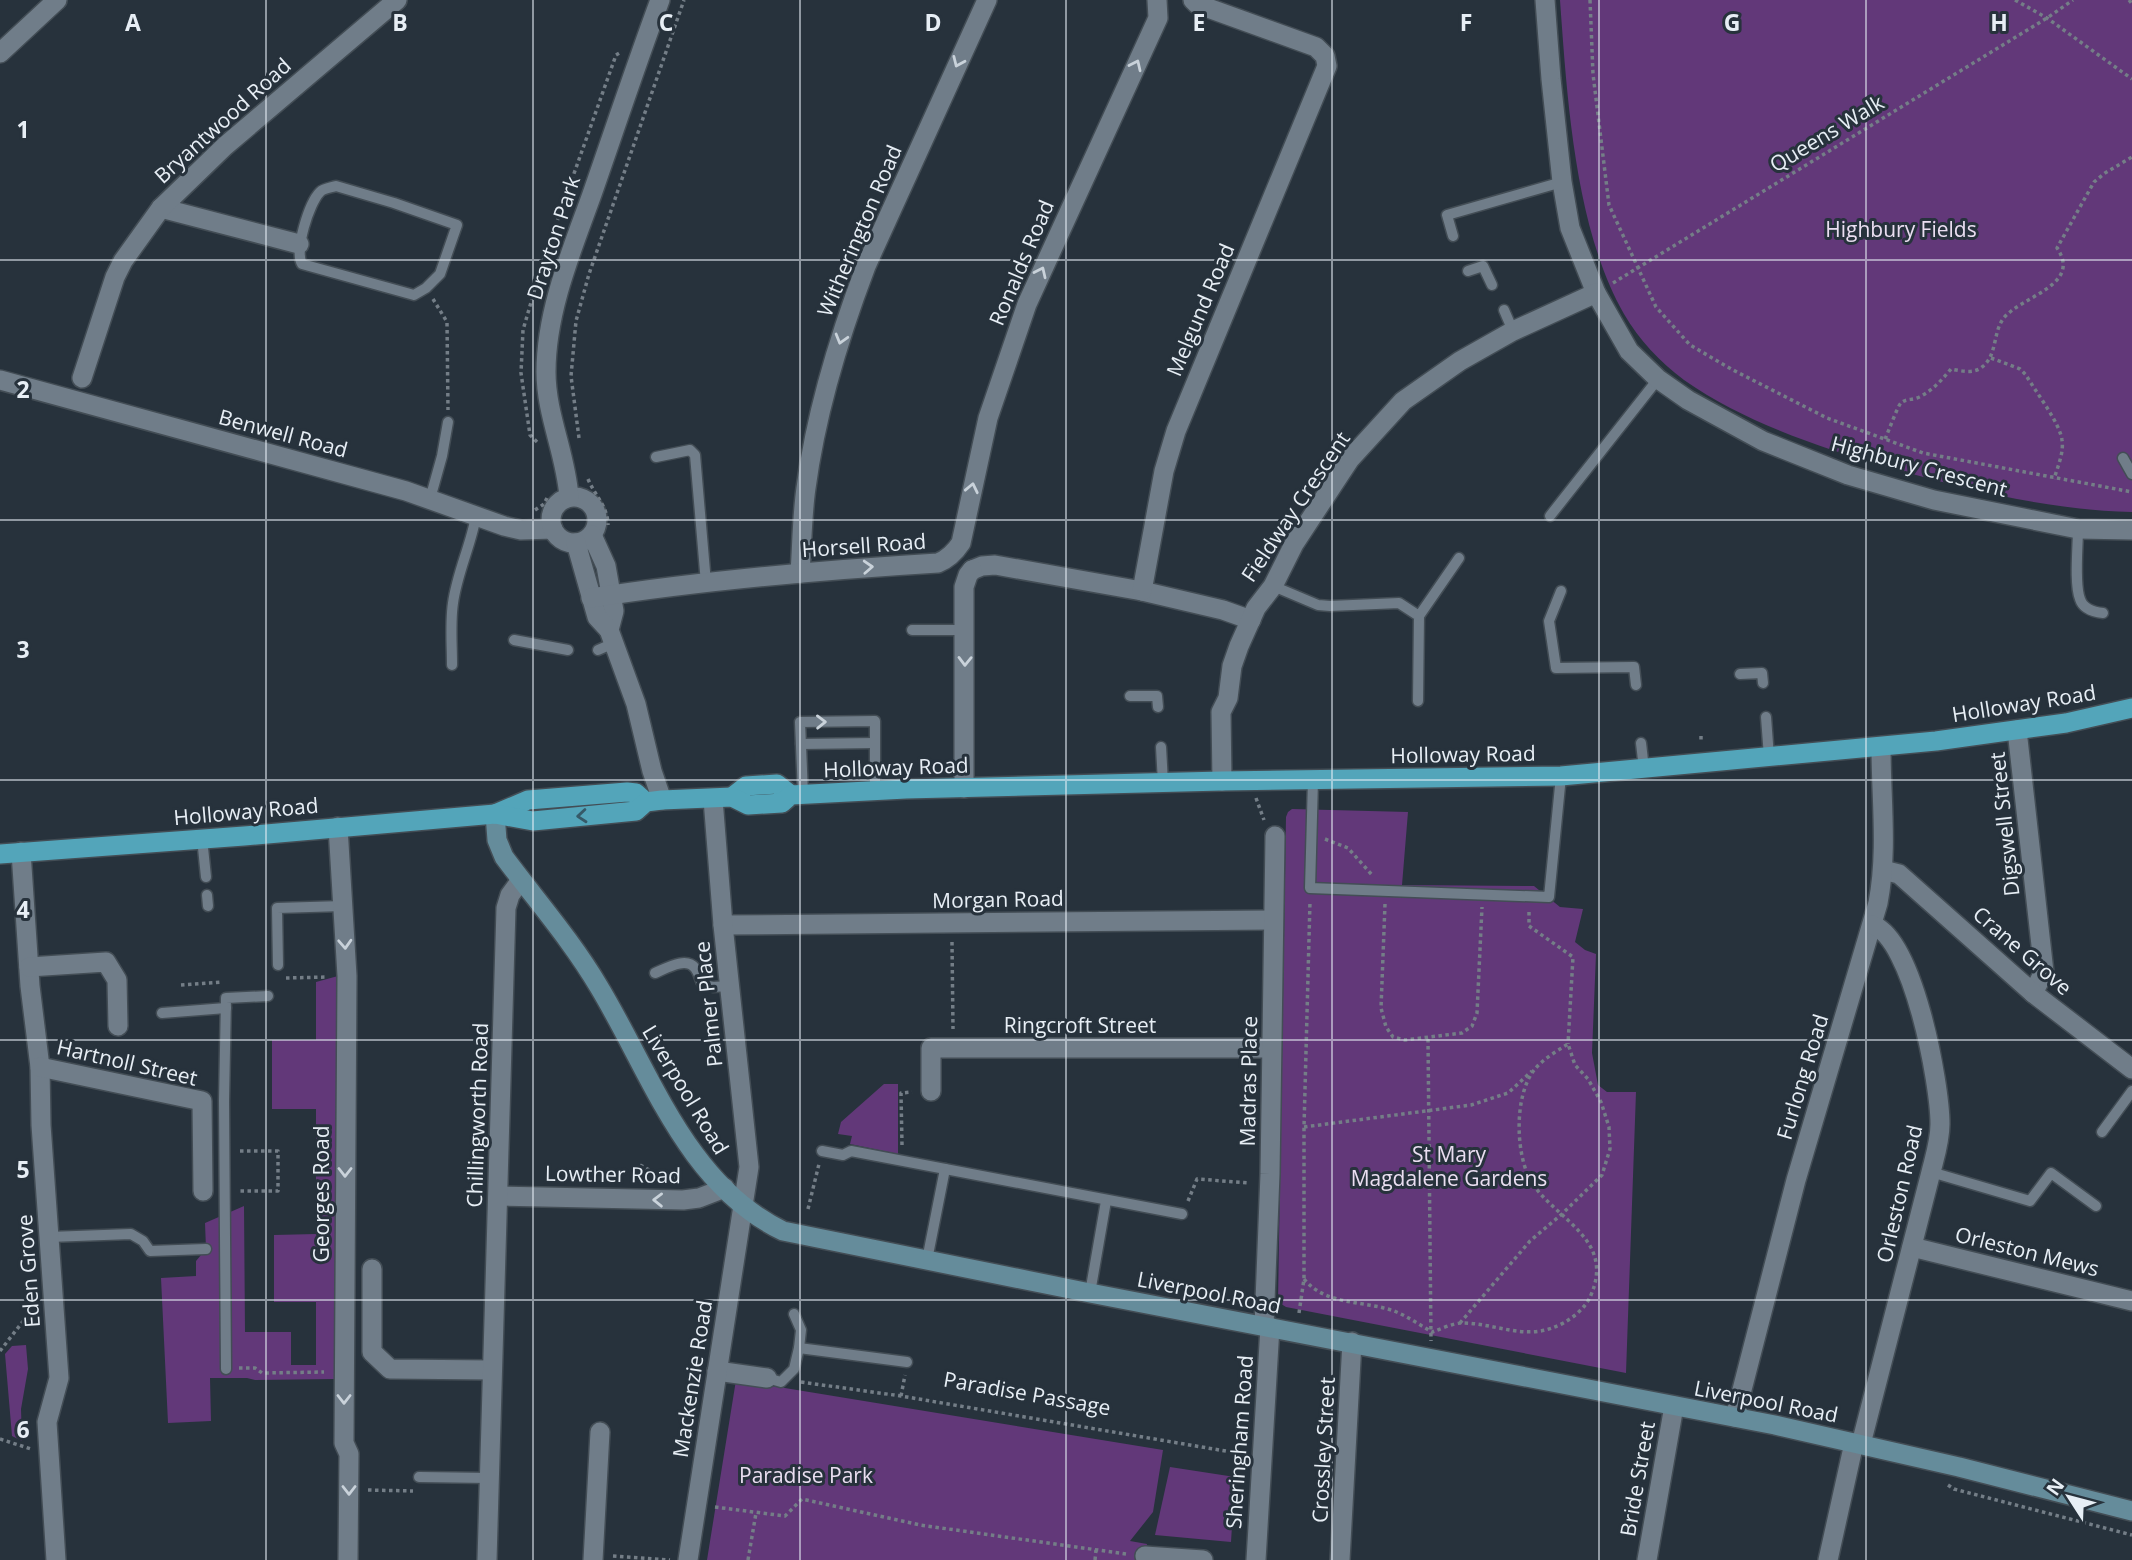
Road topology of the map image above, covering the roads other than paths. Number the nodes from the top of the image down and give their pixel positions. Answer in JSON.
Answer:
{"nodes":[{"id":1,"x":57,"y":0,"type":"edge"},
{"id":2,"x":397,"y":0,"type":"edge"},
{"id":3,"x":660,"y":0,"type":"edge"},
{"id":4,"x":987,"y":0,"type":"edge"},
{"id":5,"x":1157,"y":0,"type":"edge"},
{"id":6,"x":1192,"y":0,"type":"edge"},
{"id":7,"x":1545,"y":0,"type":"edge"},
{"id":8,"x":1,"y":49,"type":"edge"},
{"id":9,"x":1562,"y":182,"type":"junction"},
{"id":10,"x":161,"y":208,"type":"junction"},
{"id":11,"x":1453,"y":236,"type":"dead end"},
{"id":12,"x":299,"y":244,"type":"junction"},
{"id":13,"x":1468,"y":271,"type":"dead end"},
{"id":14,"x":1492,"y":285,"type":"dead end"},
{"id":15,"x":1596,"y":293,"type":"junction"},
{"id":16,"x":1504,"y":310,"type":"dead end"},
{"id":17,"x":1513,"y":331,"type":"junction"},
{"id":18,"x":82,"y":379,"type":"dead end"},
{"id":19,"x":1658,"y":379,"type":"junction"},
{"id":20,"x":0,"y":380,"type":"edge"},
{"id":21,"x":448,"y":422,"type":"road end"},
{"id":22,"x":656,"y":457,"type":"dead end"},
{"id":23,"x":2123,"y":458,"type":"dead end"},
{"id":24,"x":2132,"y":474,"type":"edge"},
{"id":25,"x":569,"y":497,"type":"junction"},
{"id":26,"x":430,"y":499,"type":"junction"},
{"id":27,"x":476,"y":516,"type":"junction"},
{"id":28,"x":1550,"y":516,"type":"dead end"},
{"id":29,"x":553,"y":529,"type":"junction"},
{"id":30,"x":2078,"y":529,"type":"junction"},
{"id":31,"x":2132,"y":530,"type":"edge"},
{"id":32,"x":591,"y":537,"type":"junction"},
{"id":33,"x":954,"y":553,"type":"junction"},
{"id":34,"x":1459,"y":558,"type":"dead end"},
{"id":35,"x":972,"y":570,"type":"junction"},
{"id":36,"x":800,"y":573,"type":"junction"},
{"id":37,"x":706,"y":583,"type":"junction"},
{"id":38,"x":1273,"y":586,"type":"junction"},
{"id":39,"x":1142,"y":591,"type":"junction"},
{"id":40,"x":1561,"y":592,"type":"dead end"},
{"id":41,"x":611,"y":595,"type":"junction"},
{"id":42,"x":591,"y":598,"type":"junction"},
{"id":43,"x":2103,"y":614,"type":"dead end"},
{"id":44,"x":1419,"y":616,"type":"junction"},
{"id":45,"x":1251,"y":620,"type":"junction"},
{"id":46,"x":912,"y":630,"type":"dead end"},
{"id":47,"x":965,"y":630,"type":"junction"},
{"id":48,"x":514,"y":639,"type":"dead end"},
{"id":49,"x":607,"y":641,"type":"junction"},
{"id":50,"x":568,"y":650,"type":"dead end"},
{"id":51,"x":452,"y":665,"type":"dead end"},
{"id":52,"x":1740,"y":674,"type":"dead end"},
{"id":53,"x":1763,"y":683,"type":"dead end"},
{"id":54,"x":1636,"y":685,"type":"dead end"},
{"id":55,"x":1130,"y":696,"type":"dead end"},
{"id":56,"x":1418,"y":701,"type":"dead end"},
{"id":57,"x":1158,"y":707,"type":"dead end"},
{"id":58,"x":2132,"y":708,"type":"edge"},
{"id":59,"x":1766,"y":717,"type":"dead end"},
{"id":60,"x":2017,"y":730,"type":"junction"},
{"id":61,"x":874,"y":743,"type":"junction"},
{"id":62,"x":1641,"y":743,"type":"dead end"},
{"id":63,"x":801,"y":744,"type":"junction"},
{"id":64,"x":1161,"y":747,"type":"dead end"},
{"id":65,"x":1881,"y":747,"type":"junction"},
{"id":66,"x":1769,"y":757,"type":"junction"},
{"id":67,"x":1644,"y":769,"type":"junction"},
{"id":68,"x":1560,"y":776,"type":"junction"},
{"id":69,"x":1313,"y":780,"type":"junction"},
{"id":70,"x":1222,"y":781,"type":"junction"},
{"id":71,"x":1163,"y":783,"type":"junction"},
{"id":72,"x":964,"y":788,"type":"junction"},
{"id":73,"x":875,"y":791,"type":"junction"},
{"id":74,"x":797,"y":794,"type":"junction"},
{"id":75,"x":723,"y":798,"type":"junction"},
{"id":76,"x":654,"y":801,"type":"junction"},
{"id":77,"x":495,"y":814,"type":"junction"},
{"id":78,"x":338,"y":827,"type":"junction"},
{"id":79,"x":1275,"y":836,"type":"dead end"},
{"id":80,"x":202,"y":838,"type":"junction"},
{"id":81,"x":21,"y":852,"type":"junction"},
{"id":82,"x":0,"y":854,"type":"edge"},
{"id":83,"x":1883,"y":870,"type":"junction"},
{"id":84,"x":206,"y":877,"type":"dead end"},
{"id":85,"x":521,"y":880,"type":"junction"},
{"id":86,"x":343,"y":906,"type":"junction"},
{"id":87,"x":1272,"y":920,"type":"junction"},
{"id":88,"x":723,"y":925,"type":"junction"},
{"id":89,"x":1872,"y":925,"type":"junction"},
{"id":90,"x":278,"y":965,"type":"dead end"},
{"id":91,"x":29,"y":967,"type":"junction"},
{"id":92,"x":654,"y":973,"type":"dead end"},
{"id":93,"x":729,"y":986,"type":"junction"},
{"id":94,"x":2033,"y":993,"type":"junction"},
{"id":95,"x":268,"y":996,"type":"dead end"},
{"id":96,"x":226,"y":1009,"type":"junction"},
{"id":97,"x":162,"y":1013,"type":"dead end"},
{"id":98,"x":118,"y":1026,"type":"dead end"},
{"id":99,"x":1271,"y":1048,"type":"junction"},
{"id":100,"x":40,"y":1067,"type":"junction"},
{"id":101,"x":2132,"y":1069,"type":"edge"},
{"id":102,"x":931,"y":1091,"type":"road end"},
{"id":103,"x":2132,"y":1091,"type":"edge"},
{"id":104,"x":202,"y":1101,"type":"junction"},
{"id":105,"x":224,"y":1101,"type":"junction"},
{"id":106,"x":2102,"y":1132,"type":"dead end"},
{"id":107,"x":822,"y":1151,"type":"road end"},
{"id":108,"x":945,"y":1169,"type":"junction"},
{"id":109,"x":1931,"y":1172,"type":"junction"},
{"id":110,"x":725,"y":1188,"type":"junction"},
{"id":111,"x":203,"y":1191,"type":"dead end"},
{"id":112,"x":499,"y":1196,"type":"junction"},
{"id":113,"x":1106,"y":1201,"type":"junction"},
{"id":114,"x":743,"y":1204,"type":"junction"},
{"id":115,"x":2096,"y":1206,"type":"dead end"},
{"id":116,"x":1182,"y":1214,"type":"road end"},
{"id":117,"x":49,"y":1237,"type":"junction"},
{"id":118,"x":1912,"y":1247,"type":"junction"},
{"id":119,"x":206,"y":1249,"type":"dead end"},
{"id":120,"x":927,"y":1260,"type":"junction"},
{"id":121,"x":372,"y":1269,"type":"dead end"},
{"id":122,"x":1090,"y":1293,"type":"junction"},
{"id":123,"x":2132,"y":1301,"type":"edge"},
{"id":124,"x":794,"y":1314,"type":"dead end"},
{"id":125,"x":1267,"y":1327,"type":"junction"},
{"id":126,"x":1352,"y":1342,"type":"junction"},
{"id":127,"x":799,"y":1348,"type":"junction"},
{"id":128,"x":907,"y":1362,"type":"road end"},
{"id":129,"x":492,"y":1363,"type":"junction"},
{"id":130,"x":226,"y":1368,"type":"road end"},
{"id":131,"x":717,"y":1371,"type":"junction"},
{"id":132,"x":767,"y":1378,"type":"joint"},
{"id":133,"x":1674,"y":1406,"type":"junction"},
{"id":134,"x":1735,"y":1417,"type":"junction"},
{"id":135,"x":600,"y":1432,"type":"dead end"},
{"id":136,"x":1858,"y":1444,"type":"junction"},
{"id":137,"x":419,"y":1477,"type":"road end"},
{"id":138,"x":489,"y":1478,"type":"junction"},
{"id":139,"x":2132,"y":1511,"type":"edge"},
{"id":140,"x":1145,"y":1556,"type":"road end"},
{"id":141,"x":593,"y":1557,"type":"edge"},
{"id":142,"x":56,"y":1560,"type":"edge"},
{"id":143,"x":348,"y":1560,"type":"edge"},
{"id":144,"x":487,"y":1560,"type":"edge"},
{"id":145,"x":688,"y":1560,"type":"edge"},
{"id":146,"x":1203,"y":1560,"type":"edge"},
{"id":147,"x":1256,"y":1560,"type":"edge"},
{"id":148,"x":1340,"y":1560,"type":"edge"},
{"id":149,"x":1647,"y":1560,"type":"edge"},
{"id":150,"x":1828,"y":1560,"type":"edge"}],
"edges":[{"from":1,"to":8,"type":"street"},
{"from":2,"to":10,"type":"street","name":"Bryantwood Road"},
{"from":3,"to":25,"type":"street","name":"Drayton Park"},
{"from":4,"to":36,"type":"street","name":"Witherington Road","one_way":true},
{"from":33,"to":5,"type":"street","name":"Ronalds Road","one_way":true},
{"from":6,"to":39,"type":"street","name":"Melgund Road"},
{"from":7,"to":9,"type":"street","name":"Highbury Crescent"},
{"from":9,"to":11,"type":"lane"},
{"from":9,"to":15,"type":"street","name":"Highbury Crescent"},
{"from":10,"to":12,"type":"street"},
{"from":10,"to":18,"type":"street","name":"Bryantwood Road"},
{"from":12,"to":12,"type":"lane"},
{"from":13,"to":14,"type":"lane"},
{"from":15,"to":17,"type":"street","name":"Fieldway Crescent"},
{"from":15,"to":19,"type":"street","name":"Highbury Crescent"},
{"from":16,"to":17,"type":"lane"},
{"from":17,"to":38,"type":"street","name":"Fieldway Crescent"},
{"from":19,"to":28,"type":"lane"},
{"from":19,"to":30,"type":"street","name":"Highbury Crescent"},
{"from":20,"to":26,"type":"street","name":"Benwell Road"},
{"from":21,"to":26,"type":"lane"},
{"from":22,"to":37,"type":"lane"},
{"from":23,"to":24,"type":"lane"},
{"from":25,"to":29,"type":"street"},
{"from":25,"to":32,"type":"street"},
{"from":26,"to":27,"type":"street","name":"Benwell Road"},
{"from":27,"to":29,"type":"street","name":"Benwell Road"},
{"from":27,"to":51,"type":"lane"},
{"from":29,"to":32,"type":"street"},
{"from":30,"to":31,"type":"street","name":"Highbury Crescent"},
{"from":30,"to":43,"type":"lane"},
{"from":32,"to":41,"type":"street"},
{"from":32,"to":42,"type":"street"},
{"from":33,"to":35,"type":"street","name":"Horsell Road"},
{"from":36,"to":33,"type":"street","name":"Horsell Road","one_way":true},
{"from":34,"to":44,"type":"lane"},
{"from":35,"to":39,"type":"street"},
{"from":35,"to":47,"type":"street"},
{"from":36,"to":37,"type":"street","name":"Horsell Road"},
{"from":37,"to":41,"type":"street","name":"Horsell Road"},
{"from":38,"to":44,"type":"lane"},
{"from":38,"to":45,"type":"street","name":"Fieldway Crescent"},
{"from":39,"to":45,"type":"street"},
{"from":40,"to":54,"type":"lane"},
{"from":41,"to":42,"type":"street","name":"Horsell Road"},
{"from":41,"to":49,"type":"street"},
{"from":42,"to":49,"type":"street"},
{"from":44,"to":56,"type":"lane"},
{"from":45,"to":70,"type":"street","name":"Fieldway Crescent"},
{"from":46,"to":47,"type":"lane"},
{"from":47,"to":72,"type":"street","one_way":true},
{"from":48,"to":50,"type":"lane"},
{"from":49,"to":76,"type":"street"},
{"from":52,"to":53,"type":"lane"},
{"from":55,"to":57,"type":"lane"},
{"from":58,"to":60,"type":"highway","name":"Holloway Road"},
{"from":59,"to":66,"type":"lane"},
{"from":60,"to":65,"type":"highway","name":"Holloway Road"},
{"from":60,"to":94,"type":"street","name":"Digswell Street"},
{"from":61,"to":63,"type":"lane"},
{"from":63,"to":61,"type":"lane","one_way":true},
{"from":61,"to":73,"type":"lane"},
{"from":62,"to":67,"type":"lane"},
{"from":63,"to":74,"type":"lane"},
{"from":64,"to":71,"type":"lane"},
{"from":65,"to":66,"type":"highway","name":"Holloway Road"},
{"from":65,"to":83,"type":"street","name":"Furlong Road"},
{"from":66,"to":67,"type":"highway","name":"Holloway Road"},
{"from":67,"to":68,"type":"highway","name":"Holloway Road"},
{"from":68,"to":69,"type":"highway","name":"Holloway Road"},
{"from":68,"to":69,"type":"lane"},
{"from":69,"to":70,"type":"highway","name":"Holloway Road"},
{"from":70,"to":71,"type":"highway","name":"Holloway Road"},
{"from":71,"to":72,"type":"highway","name":"Holloway Road"},
{"from":72,"to":73,"type":"highway","name":"Holloway Road"},
{"from":73,"to":74,"type":"highway","name":"Holloway Road"},
{"from":74,"to":75,"type":"highway","name":"Holloway Road"},
{"from":75,"to":76,"type":"highway","name":"Holloway Road"},
{"from":75,"to":88,"type":"street","name":"Palmer Place"},
{"from":76,"to":77,"type":"highway","name":"Holloway Road"},
{"from":77,"to":78,"type":"highway","name":"Holloway Road"},
{"from":77,"to":85,"type":"main road","name":"Liverpool Road"},
{"from":78,"to":80,"type":"highway","name":"Holloway Road"},
{"from":78,"to":86,"type":"street","name":"Georges Road"},
{"from":79,"to":87,"type":"street","name":"Madras Place"},
{"from":80,"to":81,"type":"highway","name":"Holloway Road"},
{"from":80,"to":84,"type":"lane"},
{"from":81,"to":82,"type":"highway","name":"Holloway Road"},
{"from":81,"to":91,"type":"street","name":"Eden Grove"},
{"from":83,"to":89,"type":"street","name":"Furlong Road"},
{"from":83,"to":94,"type":"street","name":"Crane Grove"},
{"from":85,"to":110,"type":"main road","name":"Liverpool Road"},
{"from":85,"to":112,"type":"street","name":"Chillingworth Road"},
{"from":86,"to":90,"type":"lane"},
{"from":86,"to":143,"type":"street","name":"Georges Road","one_way":true},
{"from":87,"to":88,"type":"street","name":"Morgan Road"},
{"from":87,"to":99,"type":"street","name":"Madras Place"},
{"from":88,"to":93,"type":"street","name":"Palmer Place"},
{"from":89,"to":109,"type":"street","name":"Orleston Road"},
{"from":89,"to":134,"type":"street","name":"Furlong Road"},
{"from":91,"to":98,"type":"street"},
{"from":91,"to":100,"type":"street","name":"Eden Grove"},
{"from":92,"to":93,"type":"lane"},
{"from":93,"to":114,"type":"street","name":"Palmer Place"},
{"from":94,"to":101,"type":"street","name":"Crane Grove"},
{"from":95,"to":96,"type":"lane"},
{"from":96,"to":97,"type":"lane"},
{"from":96,"to":105,"type":"lane"},
{"from":99,"to":102,"type":"street","name":"Ringcroft Street"},
{"from":99,"to":125,"type":"street","name":"Madras Place"},
{"from":100,"to":104,"type":"street","name":"Hartnoll Street"},
{"from":100,"to":117,"type":"street","name":"Eden Grove"},
{"from":103,"to":106,"type":"lane"},
{"from":104,"to":105,"type":"lane"},
{"from":104,"to":111,"type":"street","name":"Hartnoll Street"},
{"from":105,"to":130,"type":"lane"},
{"from":107,"to":108,"type":"lane"},
{"from":108,"to":113,"type":"lane"},
{"from":108,"to":120,"type":"lane"},
{"from":109,"to":115,"type":"lane"},
{"from":109,"to":118,"type":"street","name":"Orleston Road"},
{"from":110,"to":112,"type":"street","name":"Lowther Road","one_way":true},
{"from":110,"to":114,"type":"main road","name":"Liverpool Road"},
{"from":112,"to":129,"type":"street","name":"Chillingworth Road"},
{"from":113,"to":116,"type":"lane"},
{"from":113,"to":122,"type":"lane"},
{"from":114,"to":120,"type":"main road","name":"Liverpool Road"},
{"from":114,"to":131,"type":"street","name":"Mackenzie Road"},
{"from":117,"to":119,"type":"lane"},
{"from":117,"to":142,"type":"street","name":"Eden Grove"},
{"from":118,"to":123,"type":"street","name":"Orleston Mews"},
{"from":118,"to":136,"type":"street","name":"Orleston Road"},
{"from":120,"to":122,"type":"main road","name":"Liverpool Road"},
{"from":121,"to":129,"type":"street"},
{"from":122,"to":125,"type":"main road","name":"Liverpool Road"},
{"from":124,"to":127,"type":"lane"},
{"from":125,"to":126,"type":"main road","name":"Liverpool Road"},
{"from":125,"to":147,"type":"street","name":"Sheringham Road"},
{"from":126,"to":133,"type":"main road","name":"Liverpool Road"},
{"from":126,"to":148,"type":"street","name":"Crossley Street"},
{"from":127,"to":128,"type":"lane"},
{"from":127,"to":132,"type":"lane"},
{"from":129,"to":138,"type":"street","name":"Chillingworth Road"},
{"from":131,"to":132,"type":"street"},
{"from":131,"to":145,"type":"street","name":"Mackenzie Road"},
{"from":133,"to":134,"type":"main road","name":"Liverpool Road"},
{"from":133,"to":149,"type":"street","name":"Bride Street"},
{"from":134,"to":136,"type":"main road","name":"Liverpool Road"},
{"from":135,"to":141,"type":"street"},
{"from":136,"to":139,"type":"main road","name":"Liverpool Road"},
{"from":136,"to":150,"type":"street","name":"Orleston Road"},
{"from":137,"to":138,"type":"lane"},
{"from":138,"to":144,"type":"street","name":"Chillingworth Road"},
{"from":140,"to":146,"type":"street"}]}
